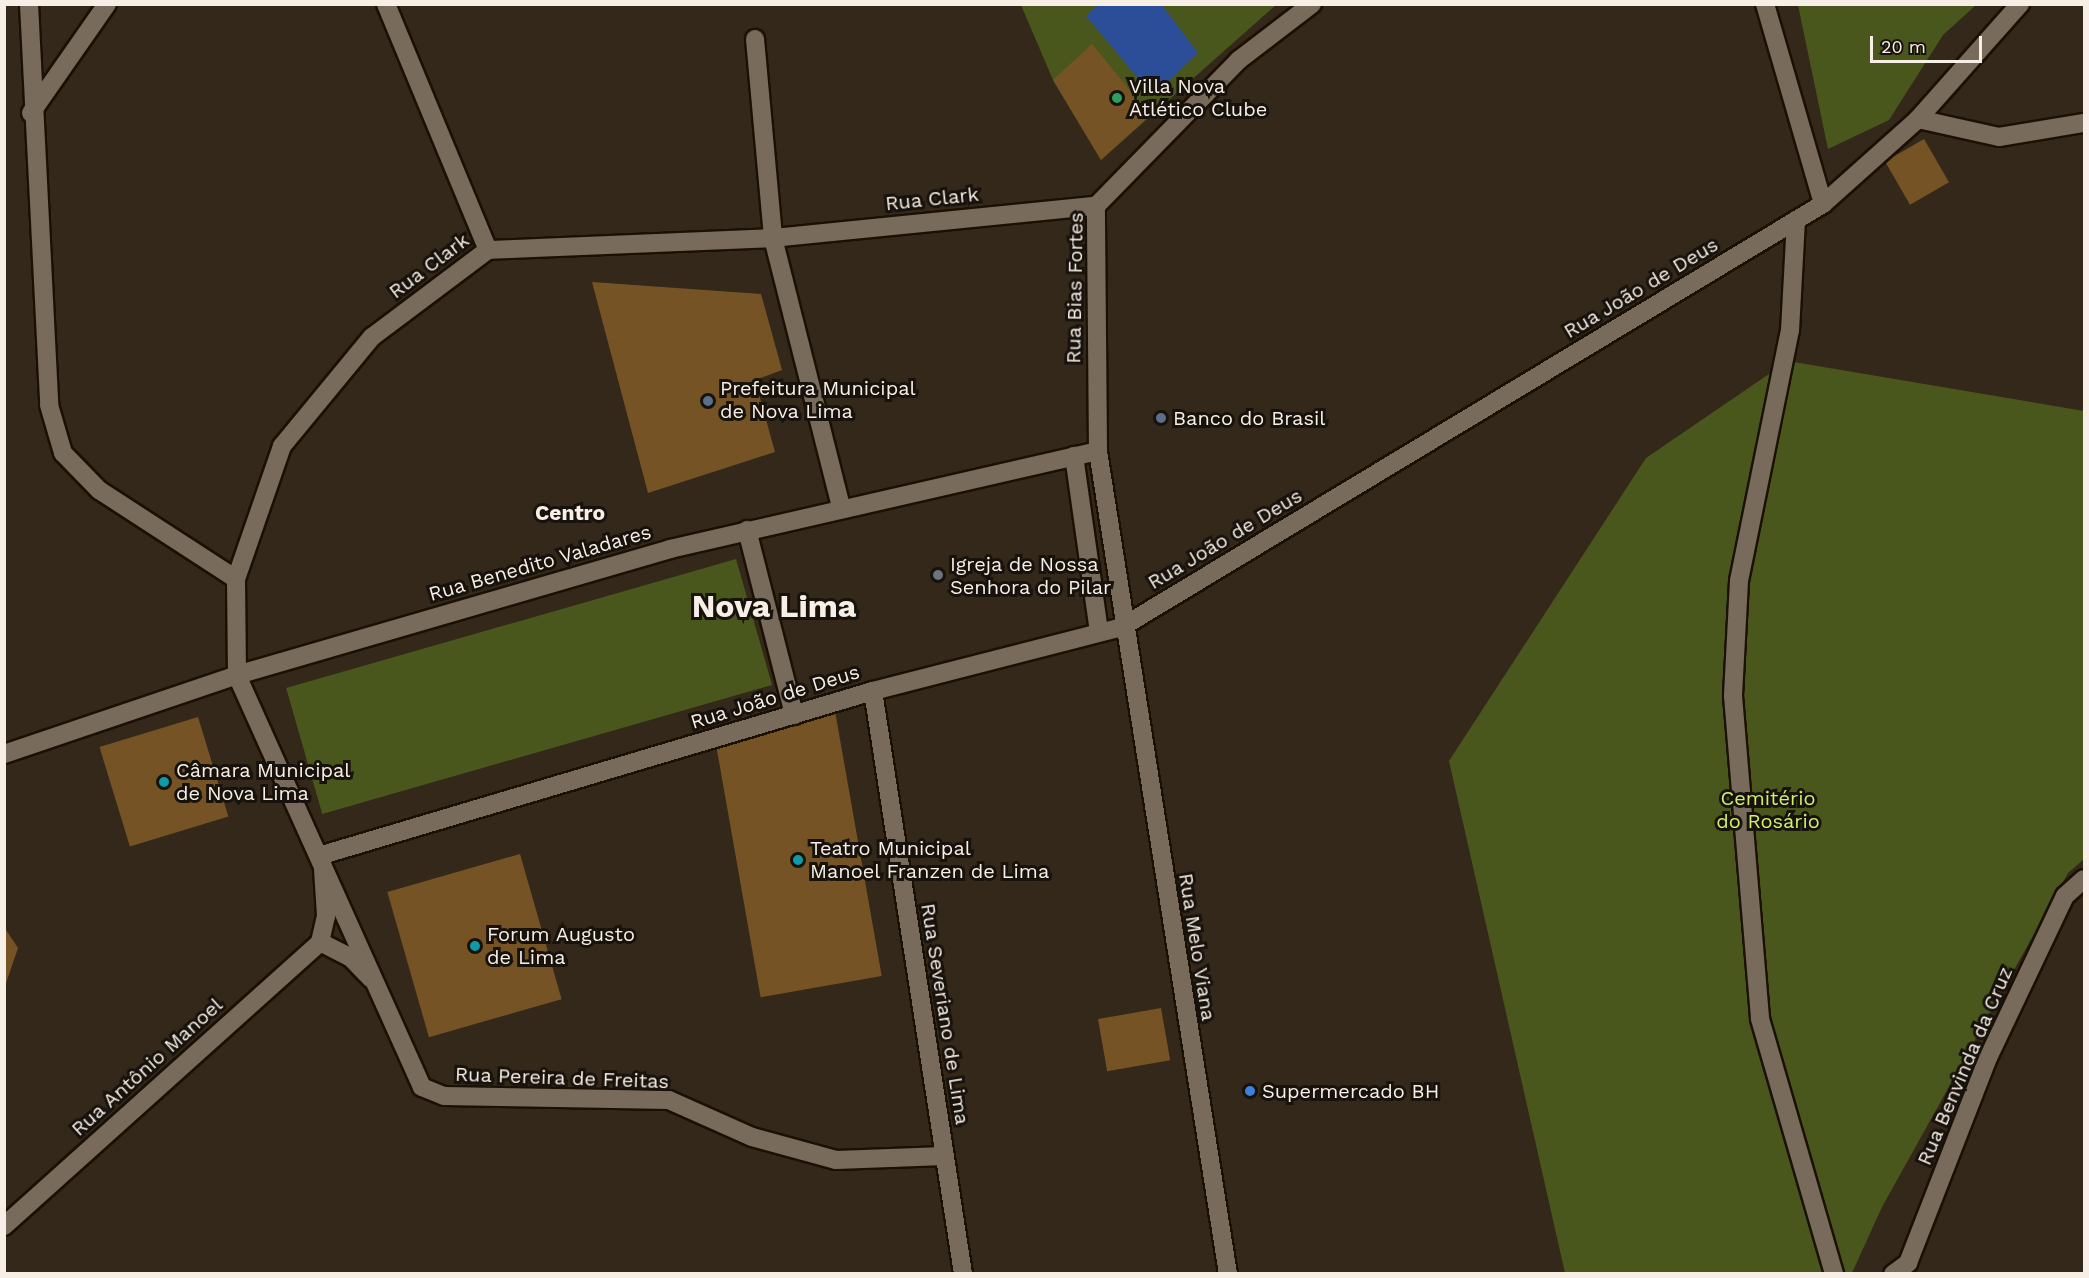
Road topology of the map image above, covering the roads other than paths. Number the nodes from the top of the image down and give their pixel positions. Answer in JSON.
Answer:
{"nodes":[{"id":1,"x":29,"y":4,"type":"edge"},
{"id":2,"x":107,"y":4,"type":"edge"},
{"id":3,"x":386,"y":4,"type":"edge"},
{"id":4,"x":1312,"y":4,"type":"edge"},
{"id":5,"x":1765,"y":4,"type":"edge"},
{"id":6,"x":2020,"y":4,"type":"edge"},
{"id":7,"x":755,"y":39,"type":"dead end"},
{"id":8,"x":31,"y":113,"type":"junction"},
{"id":9,"x":1918,"y":119,"type":"junction"},
{"id":10,"x":2085,"y":123,"type":"edge"},
{"id":11,"x":1823,"y":204,"type":"junction"},
{"id":12,"x":1096,"y":206,"type":"junction"},
{"id":13,"x":1796,"y":220,"type":"junction"},
{"id":14,"x":772,"y":238,"type":"junction"},
{"id":15,"x":488,"y":250,"type":"junction"},
{"id":16,"x":1098,"y":451,"type":"junction"},
{"id":17,"x":1074,"y":456,"type":"junction"},
{"id":18,"x":841,"y":507,"type":"junction"},
{"id":19,"x":747,"y":530,"type":"junction"},
{"id":20,"x":236,"y":579,"type":"junction"},
{"id":21,"x":1122,"y":627,"type":"junction"},
{"id":22,"x":1099,"y":632,"type":"junction"},
{"id":23,"x":237,"y":675,"type":"junction"},
{"id":24,"x":873,"y":691,"type":"junction"},
{"id":25,"x":794,"y":715,"type":"junction"},
{"id":26,"x":4,"y":754,"type":"edge"},
{"id":27,"x":322,"y":855,"type":"junction"},
{"id":28,"x":2085,"y":879,"type":"edge"},
{"id":29,"x":320,"y":942,"type":"junction"},
{"id":30,"x":379,"y":987,"type":"junction"},
{"id":31,"x":945,"y":1156,"type":"junction"},
{"id":32,"x":4,"y":1226,"type":"edge"},
{"id":33,"x":963,"y":1274,"type":"edge"},
{"id":34,"x":1228,"y":1274,"type":"edge"},
{"id":35,"x":1834,"y":1274,"type":"edge"},
{"id":36,"x":1893,"y":1274,"type":"edge"}],
"edges":[{"from":1,"to":8,"type":"street"},
{"from":2,"to":8,"type":"street"},
{"from":3,"to":15,"type":"street"},
{"from":4,"to":12,"type":"street","name":"Rua Bias Fortes"},
{"from":5,"to":11,"type":"street"},
{"from":6,"to":9,"type":"street","name":"Rua João de Deus"},
{"from":7,"to":14,"type":"street"},
{"from":8,"to":20,"type":"street"},
{"from":9,"to":10,"type":"street"},
{"from":9,"to":11,"type":"street","name":"Rua João de Deus"},
{"from":11,"to":13,"type":"street","name":"Rua João de Deus"},
{"from":12,"to":14,"type":"street","name":"Rua Clark"},
{"from":12,"to":16,"type":"street","name":"Rua Bias Fortes"},
{"from":13,"to":21,"type":"street","name":"Rua João de Deus"},
{"from":13,"to":35,"type":"street"},
{"from":14,"to":15,"type":"street","name":"Rua Clark"},
{"from":14,"to":18,"type":"street"},
{"from":15,"to":20,"type":"street","name":"Rua Clark"},
{"from":16,"to":17,"type":"street","name":"Rua Benedito Valadares"},
{"from":16,"to":21,"type":"street","name":"Rua Bias Fortes"},
{"from":17,"to":18,"type":"street","name":"Rua Benedito Valadares"},
{"from":17,"to":22,"type":"street"},
{"from":18,"to":19,"type":"street","name":"Rua Benedito Valadares"},
{"from":19,"to":23,"type":"street","name":"Rua Benedito Valadares"},
{"from":19,"to":25,"type":"street"},
{"from":20,"to":23,"type":"street","name":"Rua Clark"},
{"from":21,"to":22,"type":"street","name":"Rua João de Deus"},
{"from":21,"to":34,"type":"street","name":"Rua Melo Viana"},
{"from":22,"to":24,"type":"street","name":"Rua João de Deus"},
{"from":23,"to":26,"type":"street","name":"Rua Benedito Valadares"},
{"from":23,"to":27,"type":"street","name":"Rua Clark"},
{"from":24,"to":25,"type":"street","name":"Rua João de Deus"},
{"from":24,"to":31,"type":"street","name":"Rua Severiano de Lima"},
{"from":25,"to":27,"type":"street","name":"Rua João de Deus"},
{"from":27,"to":29,"type":"street"},
{"from":27,"to":30,"type":"street","name":"Rua Pereira de Freitas"},
{"from":28,"to":36,"type":"street","name":"Rua Benvinda da Cruz"},
{"from":29,"to":30,"type":"street"},
{"from":29,"to":32,"type":"street","name":"Rua Antônio Manoel"},
{"from":30,"to":31,"type":"street","name":"Rua Pereira de Freitas"},
{"from":31,"to":33,"type":"street","name":"Rua Severiano de Lima"}]}
